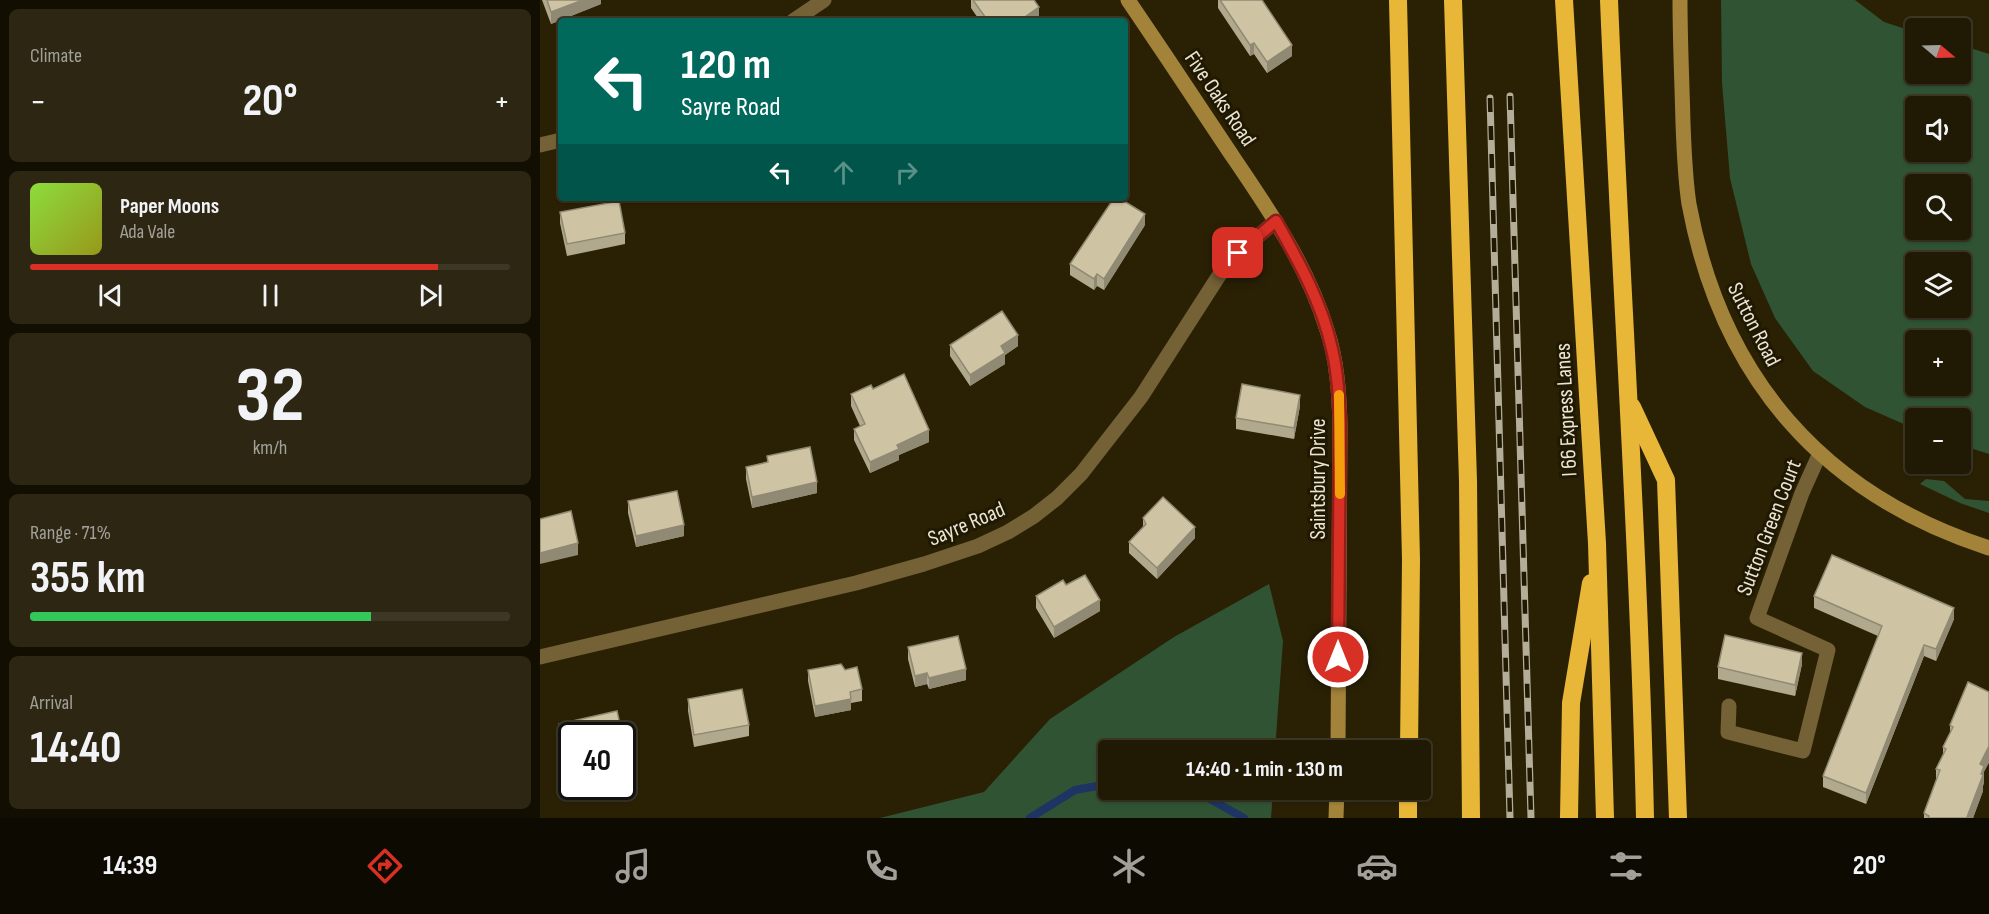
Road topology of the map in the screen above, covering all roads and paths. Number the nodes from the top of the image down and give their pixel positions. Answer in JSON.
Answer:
{"nodes":[{"id":1,"x":824,"y":0,"type":"edge"},
{"id":2,"x":1128,"y":0,"type":"edge"},
{"id":3,"x":1398,"y":0,"type":"edge"},
{"id":4,"x":1454,"y":0,"type":"edge"},
{"id":5,"x":1564,"y":0,"type":"edge"},
{"id":6,"x":1609,"y":0,"type":"edge"},
{"id":7,"x":1680,"y":0,"type":"edge"},
{"id":8,"x":797,"y":18,"type":"edge"},
{"id":9,"x":558,"y":141,"type":"edge"},
{"id":10,"x":540,"y":145,"type":"edge"},
{"id":11,"x":1276,"y":221,"type":"junction"},
{"id":12,"x":1629,"y":400,"type":"junction"},
{"id":13,"x":1820,"y":453,"type":"junction"},
{"id":14,"x":1597,"y":543,"type":"junction"},
{"id":15,"x":1989,"y":548,"type":"edge"},
{"id":16,"x":540,"y":657,"type":"edge"},
{"id":17,"x":1729,"y":706,"type":"dead end"},
{"id":18,"x":1338,"y":740,"type":"edge"},
{"id":19,"x":1409,"y":740,"type":"edge"},
{"id":20,"x":1337,"y":800,"type":"edge"},
{"id":21,"x":1408,"y":800,"type":"edge"},
{"id":22,"x":1471,"y":816,"type":"edge"},
{"id":23,"x":1336,"y":818,"type":"edge"},
{"id":24,"x":1408,"y":818,"type":"edge"},
{"id":25,"x":1569,"y":818,"type":"edge"},
{"id":26,"x":1605,"y":818,"type":"edge"},
{"id":27,"x":1645,"y":818,"type":"edge"},
{"id":28,"x":1677,"y":818,"type":"edge"}],
"edges":[{"from":1,"to":8,"type":"street"},
{"from":2,"to":11,"type":"street","name":"Five Oaks Road"},
{"from":3,"to":19,"type":"highway"},
{"from":4,"to":22,"type":"highway"},
{"from":5,"to":14,"type":"highway","name":"I 66 Express Lanes"},
{"from":6,"to":12,"type":"highway"},
{"from":7,"to":13,"type":"street","name":"Sutton Road"},
{"from":9,"to":10,"type":"street"},
{"from":11,"to":16,"type":"street","name":"Sayre Road"},
{"from":11,"to":18,"type":"street","name":"Saintsbury Drive"},
{"from":12,"to":27,"type":"highway"},
{"from":12,"to":28,"type":"highway"},
{"from":13,"to":15,"type":"street","name":"Sutton Road"},
{"from":13,"to":17,"type":"street","name":"Sutton Green Court"},
{"from":14,"to":25,"type":"highway"},
{"from":14,"to":26,"type":"highway","name":"I 66 Express Lanes"},
{"from":20,"to":23,"type":"street"},
{"from":21,"to":24,"type":"highway"}]}
